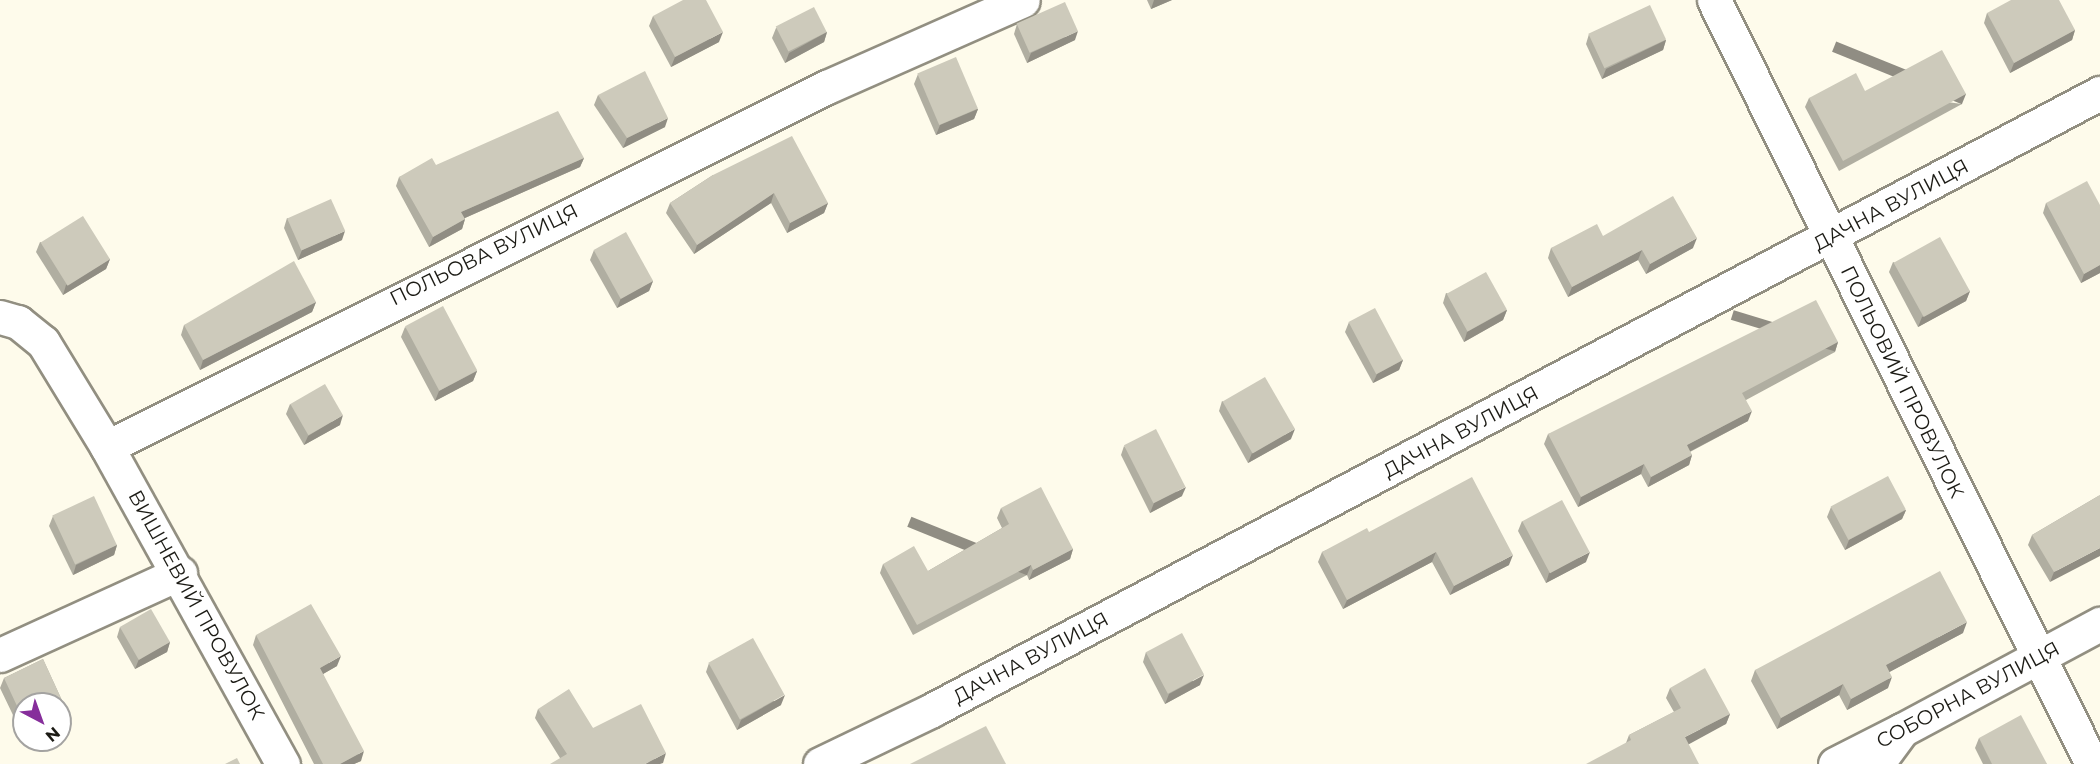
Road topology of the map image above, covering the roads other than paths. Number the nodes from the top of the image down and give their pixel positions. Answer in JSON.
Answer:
{"nodes":[{"id":1,"x":1023,"y":0,"type":"edge"},
{"id":2,"x":1714,"y":0,"type":"edge"},
{"id":3,"x":2100,"y":93,"type":"edge"},
{"id":4,"x":1831,"y":237,"type":"junction"},
{"id":5,"x":0,"y":317,"type":"edge"},
{"id":6,"x":107,"y":447,"type":"junction"},
{"id":7,"x":180,"y":573,"type":"junction"},
{"id":8,"x":2100,"y":624,"type":"edge"},
{"id":9,"x":0,"y":655,"type":"edge"},
{"id":10,"x":2038,"y":658,"type":"junction"},
{"id":11,"x":1902,"y":730,"type":"junction"},
{"id":12,"x":283,"y":764,"type":"edge"},
{"id":13,"x":820,"y":764,"type":"edge"},
{"id":14,"x":1835,"y":764,"type":"edge"},
{"id":15,"x":1877,"y":764,"type":"edge"},
{"id":16,"x":2092,"y":764,"type":"edge"}],
"edges":[{"from":1,"to":6,"type":"street","name":"ПОЛЬОВА ВУЛИЦЯ"},
{"from":2,"to":4,"type":"street","name":"ПОЛЬОВИЙ ПРОВУЛОК"},
{"from":3,"to":4,"type":"street","name":"ДАЧНА ВУЛИЦЯ"},
{"from":4,"to":10,"type":"street","name":"ПОЛЬОВИЙ ПРОВУЛОК"},
{"from":4,"to":13,"type":"street","name":"ДАЧНА ВУЛИЦЯ"},
{"from":5,"to":6,"type":"street"},
{"from":6,"to":7,"type":"street","name":"ВИШНЕВИЙ ПРОВУЛОК"},
{"from":7,"to":9,"type":"street"},
{"from":7,"to":12,"type":"street","name":"ВИШНЕВИЙ ПРОВУЛОК"},
{"from":8,"to":10,"type":"street","name":"СОБОРНА ВУЛИЦЯ"},
{"from":10,"to":11,"type":"street","name":"СОБОРНА ВУЛИЦЯ"},
{"from":10,"to":16,"type":"street","name":"ПОЛЬОВИЙ ПРОВУЛОК"},
{"from":11,"to":14,"type":"street","name":"СОБОРНА ВУЛИЦЯ"},
{"from":11,"to":15,"type":"street"}]}
